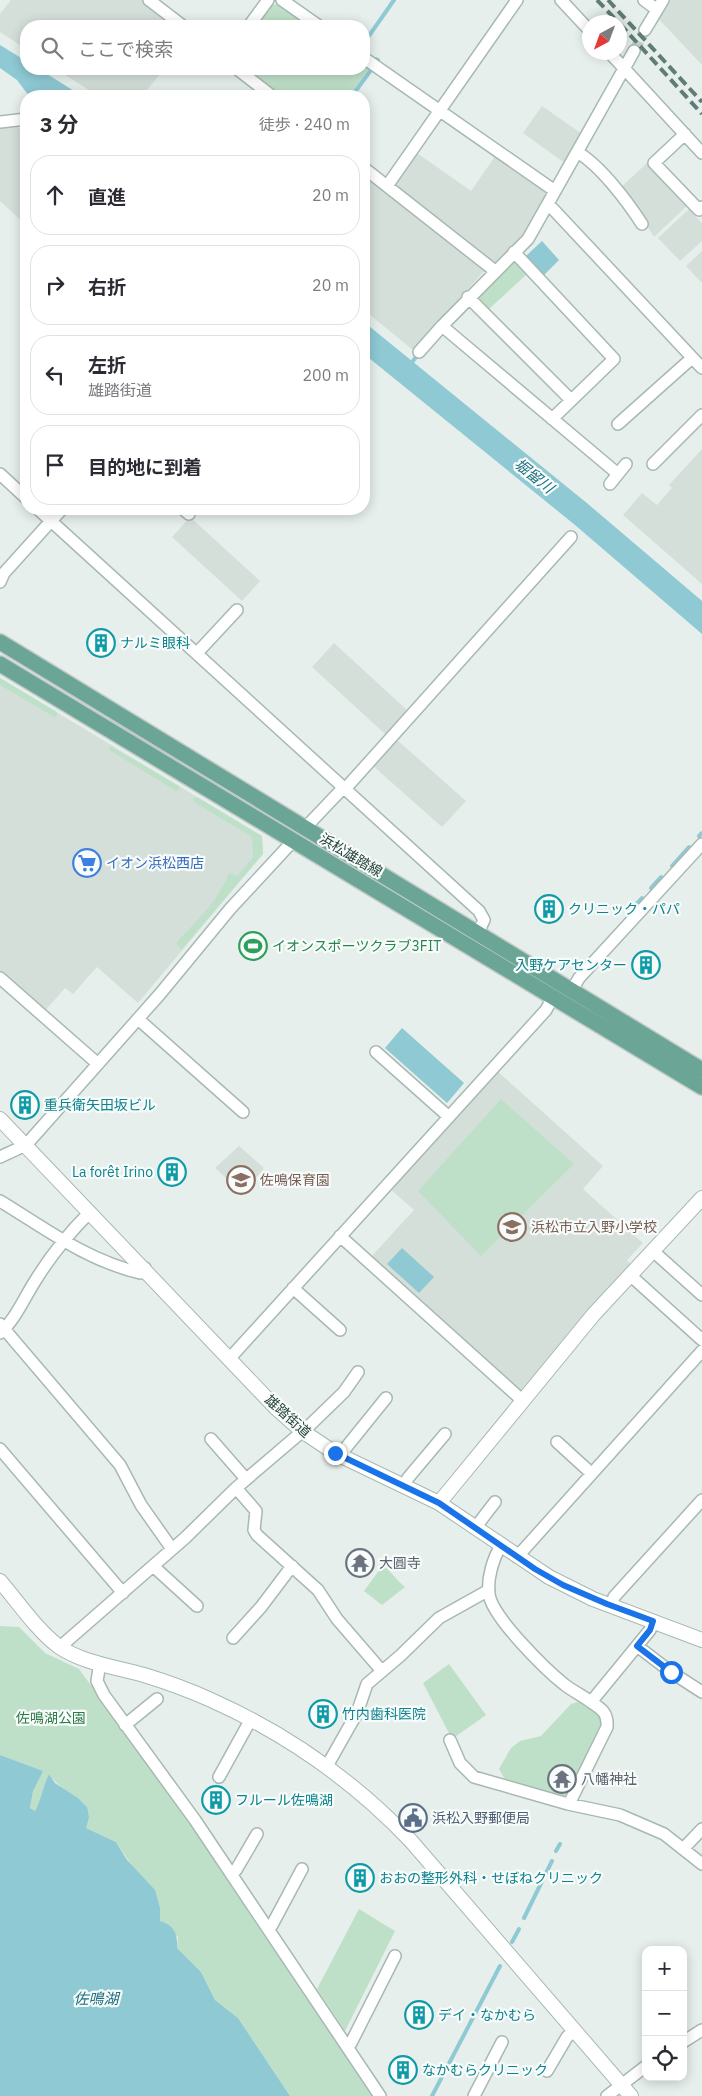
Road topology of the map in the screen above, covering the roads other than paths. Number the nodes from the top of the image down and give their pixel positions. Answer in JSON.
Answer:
{"nodes":[{"id":1,"x":149,"y":0,"type":"edge"},
{"id":2,"x":268,"y":0,"type":"edge"},
{"id":3,"x":282,"y":0,"type":"edge"},
{"id":4,"x":518,"y":0,"type":"edge"},
{"id":5,"x":561,"y":0,"type":"edge"},
{"id":6,"x":644,"y":0,"type":"edge"},
{"id":7,"x":659,"y":5,"type":"edge"},
{"id":8,"x":174,"y":20,"type":"edge"},
{"id":9,"x":253,"y":20,"type":"edge"},
{"id":10,"x":310,"y":20,"type":"edge"},
{"id":11,"x":582,"y":22,"type":"edge"},
{"id":12,"x":645,"y":30,"type":"tunnel mouth"},
{"id":13,"x":634,"y":51,"type":"tunnel mouth"},
{"id":14,"x":617,"y":60,"type":"edge"},
{"id":15,"x":370,"y":62,"type":"edge"},
{"id":16,"x":625,"y":69,"type":"junction"},
{"id":17,"x":245,"y":75,"type":"edge"},
{"id":18,"x":264,"y":90,"type":"edge"},
{"id":19,"x":440,"y":111,"type":"junction"},
{"id":20,"x":20,"y":120,"type":"edge"},
{"id":21,"x":0,"y":122,"type":"edge"},
{"id":22,"x":685,"y":134,"type":"junction"},
{"id":23,"x":578,"y":152,"type":"junction"},
{"id":24,"x":702,"y":153,"type":"edge"},
{"id":25,"x":370,"y":173,"type":"edge"},
{"id":26,"x":387,"y":186,"type":"junction"},
{"id":27,"x":555,"y":192,"type":"junction"},
{"id":28,"x":547,"y":206,"type":"junction"},
{"id":29,"x":702,"y":207,"type":"edge"},
{"id":30,"x":642,"y":224,"type":"dead end"},
{"id":31,"x":514,"y":252,"type":"junction"},
{"id":32,"x":495,"y":271,"type":"junction"},
{"id":33,"x":468,"y":297,"type":"junction"},
{"id":34,"x":442,"y":326,"type":"junction"},
{"id":35,"x":419,"y":352,"type":"dead end"},
{"id":36,"x":692,"y":358,"type":"junction"},
{"id":37,"x":702,"y":368,"type":"edge"},
{"id":38,"x":571,"y":400,"type":"junction"},
{"id":39,"x":702,"y":415,"type":"edge"},
{"id":40,"x":552,"y":419,"type":"junction"},
{"id":41,"x":618,"y":424,"type":"dead end"},
{"id":42,"x":626,"y":464,"type":"dead end"},
{"id":43,"x":654,"y":464,"type":"dead end"},
{"id":44,"x":0,"y":474,"type":"edge"},
{"id":45,"x":618,"y":474,"type":"junction"},
{"id":46,"x":610,"y":484,"type":"dead end"},
{"id":47,"x":20,"y":492,"type":"edge"},
{"id":48,"x":44,"y":515,"type":"edge"},
{"id":49,"x":56,"y":515,"type":"edge"},
{"id":50,"x":51,"y":521,"type":"junction"},
{"id":51,"x":571,"y":537,"type":"dead end"},
{"id":52,"x":0,"y":582,"type":"edge"},
{"id":53,"x":237,"y":610,"type":"dead end"},
{"id":54,"x":0,"y":642,"type":"edge"},
{"id":55,"x":197,"y":653,"type":"junction"},
{"id":56,"x":0,"y":664,"type":"edge"},
{"id":57,"x":344,"y":788,"type":"junction"},
{"id":58,"x":306,"y":828,"type":"junction"},
{"id":59,"x":293,"y":841,"type":"junction"},
{"id":60,"x":702,"y":844,"type":"edge"},
{"id":61,"x":478,"y":932,"type":"junction"},
{"id":62,"x":0,"y":978,"type":"edge"},
{"id":63,"x":572,"y":990,"type":"junction"},
{"id":64,"x":553,"y":997,"type":"junction"},
{"id":65,"x":138,"y":1019,"type":"junction"},
{"id":66,"x":376,"y":1052,"type":"dead end"},
{"id":67,"x":98,"y":1064,"type":"junction"},
{"id":68,"x":702,"y":1070,"type":"edge"},
{"id":69,"x":702,"y":1087,"type":"edge"},
{"id":70,"x":242,"y":1112,"type":"dead end"},
{"id":71,"x":449,"y":1117,"type":"junction"},
{"id":72,"x":0,"y":1119,"type":"edge"},
{"id":73,"x":26,"y":1145,"type":"junction"},
{"id":74,"x":0,"y":1157,"type":"edge"},
{"id":75,"x":702,"y":1198,"type":"edge"},
{"id":76,"x":0,"y":1201,"type":"edge"},
{"id":77,"x":90,"y":1212,"type":"junction"},
{"id":78,"x":340,"y":1236,"type":"junction"},
{"id":79,"x":63,"y":1242,"type":"junction"},
{"id":80,"x":653,"y":1251,"type":"junction"},
{"id":81,"x":145,"y":1268,"type":"junction"},
{"id":82,"x":630,"y":1275,"type":"junction"},
{"id":83,"x":293,"y":1288,"type":"junction"},
{"id":84,"x":702,"y":1296,"type":"edge"},
{"id":85,"x":1,"y":1329,"type":"edge"},
{"id":86,"x":340,"y":1330,"type":"dead end"},
{"id":87,"x":702,"y":1340,"type":"edge"},
{"id":88,"x":702,"y":1351,"type":"edge"},
{"id":89,"x":230,"y":1358,"type":"junction"},
{"id":90,"x":358,"y":1372,"type":"dead end"},
{"id":91,"x":386,"y":1398,"type":"dead end"},
{"id":92,"x":523,"y":1401,"type":"junction"},
{"id":93,"x":302,"y":1431,"type":"junction"},
{"id":94,"x":445,"y":1434,"type":"dead end"},
{"id":95,"x":211,"y":1439,"type":"dead end"},
{"id":96,"x":556,"y":1442,"type":"dead end"},
{"id":97,"x":0,"y":1450,"type":"edge"},
{"id":98,"x":340,"y":1455,"type":"junction"},
{"id":99,"x":591,"y":1473,"type":"junction"},
{"id":100,"x":246,"y":1479,"type":"junction"},
{"id":101,"x":404,"y":1486,"type":"junction"},
{"id":102,"x":236,"y":1488,"type":"junction"},
{"id":103,"x":702,"y":1500,"type":"edge"},
{"id":104,"x":495,"y":1502,"type":"dead end"},
{"id":105,"x":439,"y":1503,"type":"junction"},
{"id":106,"x":475,"y":1528,"type":"junction"},
{"id":107,"x":501,"y":1546,"type":"junction"},
{"id":108,"x":172,"y":1550,"type":"junction"},
{"id":109,"x":516,"y":1557,"type":"junction"},
{"id":110,"x":153,"y":1566,"type":"junction"},
{"id":111,"x":292,"y":1566,"type":"junction"},
{"id":112,"x":0,"y":1581,"type":"edge"},
{"id":113,"x":489,"y":1590,"type":"junction"},
{"id":114,"x":123,"y":1593,"type":"junction"},
{"id":115,"x":197,"y":1606,"type":"dead end"},
{"id":116,"x":611,"y":1606,"type":"junction"},
{"id":117,"x":653,"y":1621,"type":"junction"},
{"id":118,"x":233,"y":1638,"type":"dead end"},
{"id":119,"x":702,"y":1640,"type":"edge"},
{"id":120,"x":637,"y":1646,"type":"junction"},
{"id":121,"x":60,"y":1647,"type":"junction"},
{"id":122,"x":100,"y":1663,"type":"junction"},
{"id":123,"x":381,"y":1670,"type":"junction"},
{"id":124,"x":702,"y":1692,"type":"edge"},
{"id":125,"x":157,"y":1699,"type":"dead end"},
{"id":126,"x":591,"y":1702,"type":"junction"},
{"id":127,"x":251,"y":1719,"type":"junction"},
{"id":128,"x":126,"y":1725,"type":"junction"},
{"id":129,"x":450,"y":1740,"type":"dead end"},
{"id":130,"x":327,"y":1766,"type":"junction"},
{"id":131,"x":219,"y":1777,"type":"dead end"},
{"id":132,"x":569,"y":1804,"type":"junction"},
{"id":133,"x":702,"y":1830,"type":"edge"},
{"id":134,"x":257,"y":1834,"type":"dead end"},
{"id":135,"x":683,"y":1849,"type":"junction"},
{"id":136,"x":702,"y":1864,"type":"edge"},
{"id":137,"x":302,"y":1869,"type":"dead end"},
{"id":138,"x":231,"y":1873,"type":"junction"},
{"id":139,"x":268,"y":1928,"type":"junction"},
{"id":140,"x":395,"y":1956,"type":"dead end"},
{"id":141,"x":702,"y":2030,"type":"edge"},
{"id":142,"x":574,"y":2031,"type":"junction"},
{"id":143,"x":687,"y":2039,"type":"edge"},
{"id":144,"x":502,"y":2042,"type":"dead end"},
{"id":145,"x":347,"y":2046,"type":"junction"},
{"id":146,"x":642,"y":2069,"type":"edge"},
{"id":147,"x":547,"y":2071,"type":"dead end"},
{"id":148,"x":620,"y":2084,"type":"junction"},
{"id":149,"x":380,"y":2096,"type":"edge"},
{"id":150,"x":474,"y":2096,"type":"edge"},
{"id":151,"x":607,"y":2096,"type":"edge"},
{"id":152,"x":631,"y":2096,"type":"edge"}],
"edges":[{"from":1,"to":8,"type":"street"},
{"from":2,"to":9,"type":"street"},
{"from":3,"to":10,"type":"street"},
{"from":4,"to":19,"type":"street"},
{"from":5,"to":11,"type":"street"},
{"from":6,"to":7,"type":"street"},
{"from":7,"to":12,"type":"street"},
{"from":13,"to":16,"type":"street"},
{"from":14,"to":16,"type":"street"},
{"from":15,"to":19,"type":"street"},
{"from":16,"to":22,"type":"street"},
{"from":16,"to":23,"type":"street"},
{"from":17,"to":18,"type":"street"},
{"from":19,"to":26,"type":"street"},
{"from":19,"to":27,"type":"street"},
{"from":20,"to":21,"type":"street"},
{"from":22,"to":24,"type":"street"},
{"from":22,"to":29,"type":"street"},
{"from":23,"to":27,"type":"street"},
{"from":23,"to":30,"type":"street"},
{"from":25,"to":26,"type":"street"},
{"from":26,"to":32,"type":"street"},
{"from":27,"to":28,"type":"street"},
{"from":28,"to":31,"type":"street"},
{"from":28,"to":36,"type":"street"},
{"from":31,"to":32,"type":"street"},
{"from":31,"to":38,"type":"street"},
{"from":32,"to":33,"type":"street"},
{"from":33,"to":34,"type":"street"},
{"from":33,"to":38,"type":"street"},
{"from":34,"to":35,"type":"street"},
{"from":34,"to":40,"type":"street"},
{"from":36,"to":37,"type":"street"},
{"from":36,"to":41,"type":"street"},
{"from":38,"to":40,"type":"street"},
{"from":39,"to":43,"type":"street"},
{"from":40,"to":45,"type":"street"},
{"from":42,"to":45,"type":"street"},
{"from":44,"to":47,"type":"street"},
{"from":45,"to":46,"type":"street"},
{"from":48,"to":50,"type":"street"},
{"from":49,"to":50,"type":"street"},
{"from":50,"to":52,"type":"street"},
{"from":50,"to":55,"type":"street"},
{"from":51,"to":57,"type":"street"},
{"from":53,"to":55,"type":"street"},
{"from":54,"to":58,"type":"main road","name":"浜松雄踏線"},
{"from":55,"to":57,"type":"street"},
{"from":56,"to":59,"type":"main road","name":"浜松雄踏線"},
{"from":57,"to":58,"type":"street"},
{"from":57,"to":61,"type":"street"},
{"from":58,"to":59,"type":"street"},
{"from":58,"to":61,"type":"main road","name":"浜松雄踏線"},
{"from":59,"to":64,"type":"main road","name":"浜松雄踏線"},
{"from":59,"to":65,"type":"street"},
{"from":60,"to":63,"type":"street"},
{"from":61,"to":63,"type":"main road","name":"浜松雄踏線"},
{"from":62,"to":67,"type":"street"},
{"from":63,"to":68,"type":"main road","name":"浜松雄踏線"},
{"from":64,"to":69,"type":"main road","name":"浜松雄踏線"},
{"from":64,"to":71,"type":"street"},
{"from":65,"to":67,"type":"street"},
{"from":65,"to":70,"type":"street"},
{"from":66,"to":71,"type":"street"},
{"from":67,"to":73,"type":"street"},
{"from":71,"to":78,"type":"street"},
{"from":72,"to":73,"type":"street","name":"雄踏街道"},
{"from":73,"to":74,"type":"street"},
{"from":73,"to":77,"type":"street","name":"雄踏街道"},
{"from":75,"to":80,"type":"street"},
{"from":76,"to":79,"type":"street"},
{"from":77,"to":79,"type":"street"},
{"from":77,"to":81,"type":"street","name":"雄踏街道"},
{"from":78,"to":83,"type":"street"},
{"from":78,"to":92,"type":"street"},
{"from":79,"to":81,"type":"street"},
{"from":79,"to":85,"type":"street"},
{"from":80,"to":82,"type":"street"},
{"from":80,"to":84,"type":"street"},
{"from":81,"to":89,"type":"street","name":"雄踏街道"},
{"from":82,"to":87,"type":"street"},
{"from":82,"to":92,"type":"street"},
{"from":83,"to":86,"type":"street"},
{"from":83,"to":89,"type":"street"},
{"from":85,"to":108,"type":"street"},
{"from":88,"to":99,"type":"street"},
{"from":89,"to":93,"type":"street","name":"雄踏街道"},
{"from":90,"to":93,"type":"street"},
{"from":91,"to":98,"type":"street"},
{"from":92,"to":105,"type":"street"},
{"from":93,"to":98,"type":"street","name":"雄踏街道"},
{"from":93,"to":100,"type":"street"},
{"from":94,"to":101,"type":"street"},
{"from":95,"to":100,"type":"street"},
{"from":96,"to":99,"type":"street"},
{"from":97,"to":114,"type":"street"},
{"from":98,"to":101,"type":"street","name":"雄踏街道"},
{"from":99,"to":109,"type":"street"},
{"from":100,"to":102,"type":"street"},
{"from":101,"to":105,"type":"street","name":"雄踏街道"},
{"from":102,"to":108,"type":"street"},
{"from":102,"to":111,"type":"street"},
{"from":103,"to":116,"type":"street"},
{"from":104,"to":106,"type":"street"},
{"from":105,"to":106,"type":"street","name":"雄踏街道"},
{"from":106,"to":107,"type":"street","name":"雄踏街道"},
{"from":107,"to":109,"type":"street","name":"雄踏街道"},
{"from":107,"to":113,"type":"street"},
{"from":108,"to":110,"type":"street"},
{"from":109,"to":116,"type":"street","name":"雄踏街道"},
{"from":110,"to":114,"type":"street"},
{"from":110,"to":115,"type":"street"},
{"from":111,"to":118,"type":"street"},
{"from":111,"to":123,"type":"street"},
{"from":112,"to":121,"type":"street"},
{"from":113,"to":123,"type":"street"},
{"from":113,"to":126,"type":"street"},
{"from":114,"to":121,"type":"street"},
{"from":116,"to":117,"type":"street","name":"雄踏街道"},
{"from":117,"to":119,"type":"street","name":"雄踏街道"},
{"from":117,"to":120,"type":"street"},
{"from":120,"to":124,"type":"street"},
{"from":120,"to":126,"type":"street"},
{"from":121,"to":122,"type":"street"},
{"from":122,"to":127,"type":"street"},
{"from":122,"to":128,"type":"street"},
{"from":123,"to":130,"type":"street"},
{"from":125,"to":128,"type":"street"},
{"from":126,"to":132,"type":"street"},
{"from":127,"to":130,"type":"street"},
{"from":127,"to":131,"type":"street"},
{"from":128,"to":138,"type":"street"},
{"from":129,"to":132,"type":"street"},
{"from":130,"to":142,"type":"street"},
{"from":132,"to":135,"type":"street"},
{"from":133,"to":135,"type":"street"},
{"from":134,"to":138,"type":"street"},
{"from":135,"to":136,"type":"street"},
{"from":137,"to":139,"type":"street"},
{"from":138,"to":139,"type":"street"},
{"from":139,"to":145,"type":"street"},
{"from":140,"to":145,"type":"street"},
{"from":141,"to":143,"type":"street"},
{"from":142,"to":147,"type":"street"},
{"from":142,"to":148,"type":"street"},
{"from":144,"to":150,"type":"street"},
{"from":145,"to":149,"type":"street"},
{"from":146,"to":148,"type":"street"},
{"from":148,"to":151,"type":"street"},
{"from":148,"to":152,"type":"street"}]}
